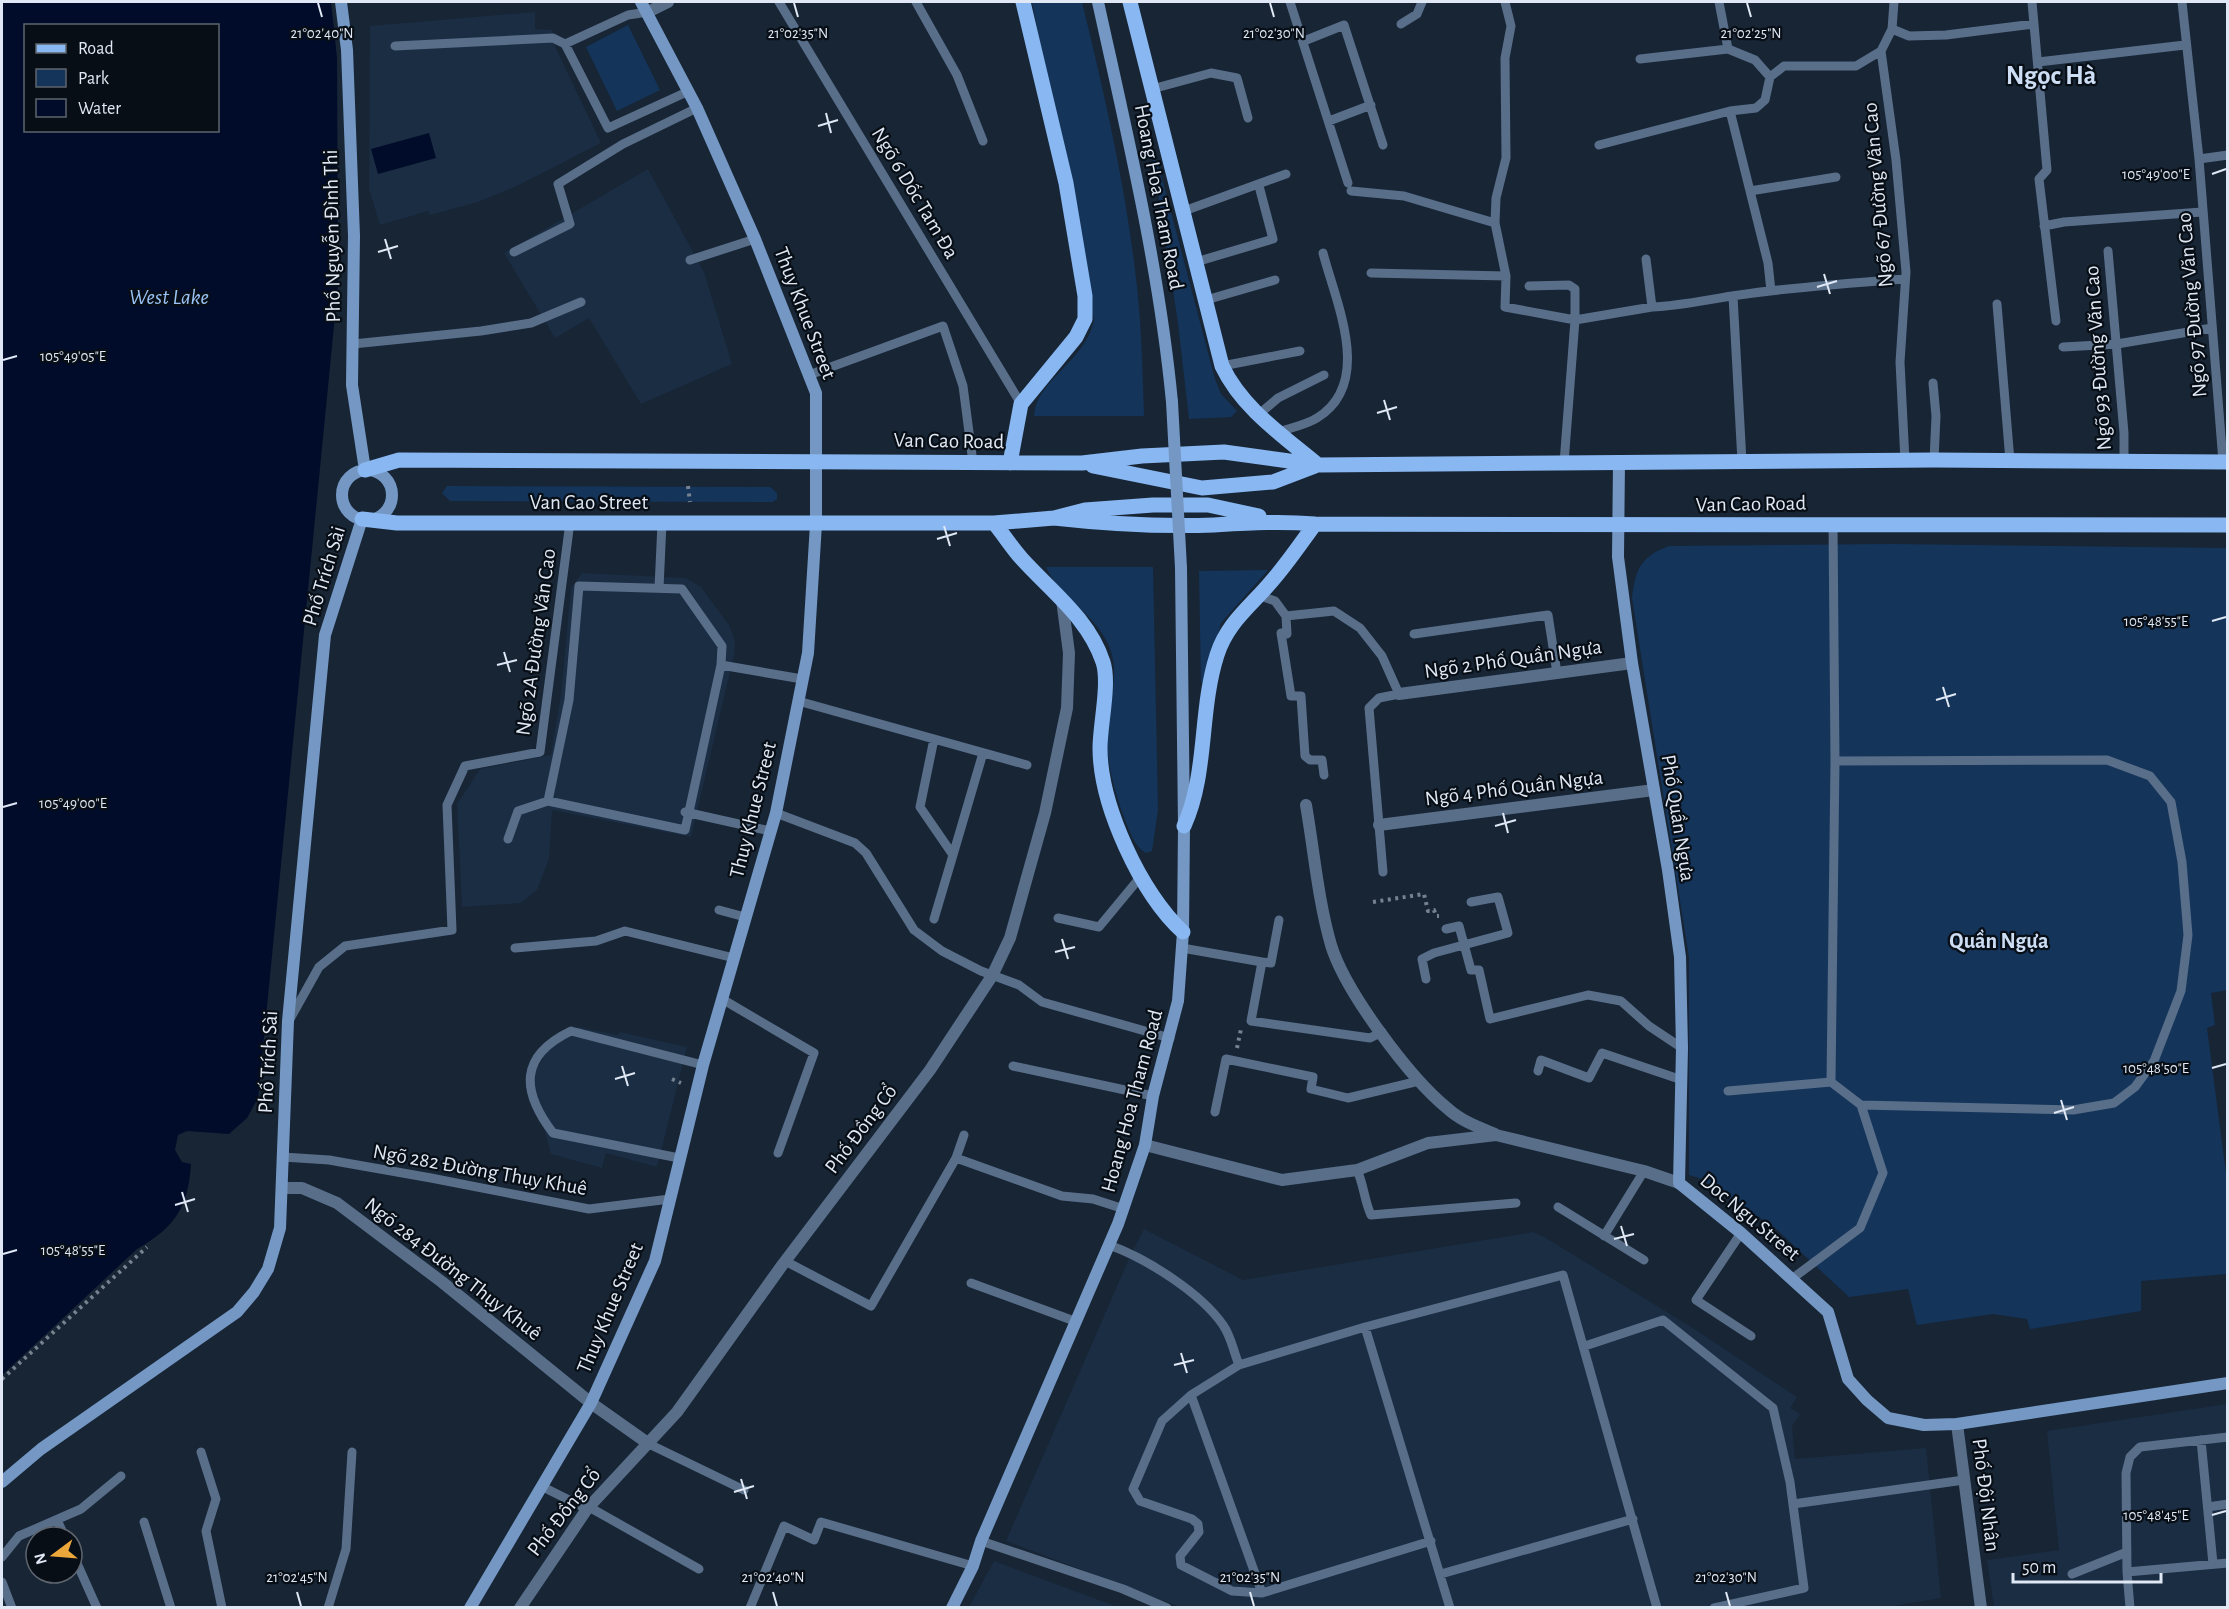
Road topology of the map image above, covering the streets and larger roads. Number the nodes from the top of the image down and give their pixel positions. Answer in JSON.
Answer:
{"nodes":[{"id":1,"x":341,"y":2,"type":"edge"},
{"id":2,"x":668,"y":2,"type":"edge"},
{"id":3,"x":1023,"y":2,"type":"edge"},
{"id":4,"x":1098,"y":2,"type":"edge"},
{"id":5,"x":1130,"y":2,"type":"edge"},
{"id":6,"x":644,"y":7,"type":"edge"},
{"id":7,"x":816,"y":462,"type":"junction"},
{"id":8,"x":1618,"y":462,"type":"junction"},
{"id":9,"x":2225,"y":462,"type":"edge"},
{"id":10,"x":1010,"y":463,"type":"junction"},
{"id":11,"x":1082,"y":464,"type":"junction"},
{"id":12,"x":1318,"y":465,"type":"junction"},
{"id":13,"x":365,"y":470,"type":"junction"},
{"id":14,"x":362,"y":519,"type":"junction"},
{"id":15,"x":994,"y":523,"type":"junction"},
{"id":16,"x":816,"y":524,"type":"junction"},
{"id":17,"x":1315,"y":524,"type":"junction"},
{"id":18,"x":1620,"y":525,"type":"junction"},
{"id":19,"x":2228,"y":525,"type":"edge"},
{"id":20,"x":1062,"y":600,"type":"junction"},
{"id":21,"x":1632,"y":663,"type":"junction"},
{"id":22,"x":1399,"y":694,"type":"road end"},
{"id":23,"x":1654,"y":790,"type":"junction"},
{"id":24,"x":1306,"y":805,"type":"dead end"},
{"id":25,"x":1379,"y":825,"type":"road end"},
{"id":26,"x":1184,"y":826,"type":"junction"},
{"id":27,"x":1183,"y":932,"type":"junction"},
{"id":28,"x":1496,"y":1135,"type":"junction"},
{"id":29,"x":1145,"y":1145,"type":"junction"},
{"id":30,"x":1679,"y":1183,"type":"junction"},
{"id":31,"x":282,"y":1188,"type":"junction"},
{"id":32,"x":2228,"y":1383,"type":"edge"},
{"id":33,"x":591,"y":1403,"type":"junction"},
{"id":34,"x":1957,"y":1424,"type":"junction"},
{"id":35,"x":649,"y":1444,"type":"junction"},
{"id":36,"x":2,"y":1482,"type":"edge"},
{"id":37,"x":470,"y":1608,"type":"edge"},
{"id":38,"x":520,"y":1608,"type":"edge"},
{"id":39,"x":952,"y":1608,"type":"edge"},
{"id":40,"x":1981,"y":1608,"type":"edge"}],
"edges":[{"from":1,"to":13,"type":"main road","name":"Phố Nguyễn Đình Thi"},
{"from":2,"to":6,"type":"street"},
{"from":3,"to":10,"type":"main road"},
{"from":4,"to":26,"type":"main road","name":"Hoang Hoa Tham Road","bridge":true},
{"from":5,"to":12,"type":"main road"},
{"from":6,"to":7,"type":"main road","name":"Thuy Khue Street"},
{"from":7,"to":10,"type":"main road","name":"Van Cao Road"},
{"from":7,"to":13,"type":"main road","name":"Van Cao Street"},
{"from":7,"to":16,"type":"main road","name":"Thuy Khue Street"},
{"from":8,"to":9,"type":"main road","name":"Van Cao Road"},
{"from":8,"to":12,"type":"main road","name":"Van Cao Road"},
{"from":8,"to":18,"type":"main road","name":"Phố Quần Ngựa"},
{"from":10,"to":11,"type":"main road","name":"Van Cao Road"},
{"from":11,"to":12,"type":"main road","name":"Van Cao Road"},
{"from":11,"to":12,"type":"main road","name":"Van Cao Road"},
{"from":13,"to":14,"type":"main road"},
{"from":13,"to":14,"type":"main road"},
{"from":14,"to":16,"type":"main road","name":"Van Cao Street"},
{"from":14,"to":31,"type":"main road","name":"Phố Trích Sài"},
{"from":15,"to":16,"type":"main road","name":"Van Cao Road"},
{"from":15,"to":17,"type":"main road","name":"Van Cao Road"},
{"from":15,"to":20,"type":"main road"},
{"from":16,"to":33,"type":"main road","name":"Thuy Khue Street"},
{"from":17,"to":18,"type":"main road","name":"Van Cao Road"},
{"from":17,"to":26,"type":"main road"},
{"from":18,"to":19,"type":"main road","name":"Van Cao Road"},
{"from":18,"to":21,"type":"main road","name":"Phố Quần Ngựa"},
{"from":20,"to":27,"type":"main road"},
{"from":20,"to":35,"type":"street","name":"Phố Đồng Cổ"},
{"from":21,"to":22,"type":"street","name":"Ngõ 2 Phố Quần Ngựa"},
{"from":21,"to":23,"type":"main road","name":"Phố Quần Ngựa"},
{"from":23,"to":25,"type":"street","name":"Ngõ 4 Phố Quần Ngựa"},
{"from":23,"to":30,"type":"main road","name":"Phố Quần Ngựa"},
{"from":24,"to":28,"type":"street"},
{"from":26,"to":27,"type":"main road","name":"Hoang Hoa Tham Road"},
{"from":27,"to":29,"type":"main road","name":"Hoang Hoa Tham Road"},
{"from":28,"to":29,"type":"street","name":"Doc Ngu Street"},
{"from":28,"to":30,"type":"street","name":"Doc Ngu Street"},
{"from":29,"to":39,"type":"main road","name":"Hoang Hoa Tham Road"},
{"from":30,"to":34,"type":"main road","name":"Doc Ngu Street"},
{"from":31,"to":33,"type":"street","name":"Ngõ 284 Đường Thụy Khuê"},
{"from":31,"to":36,"type":"main road","name":"Phố Trích Sài"},
{"from":32,"to":34,"type":"main road","name":"Doc Ngu Street"},
{"from":33,"to":35,"type":"street","name":"Ngõ 284 Đường Thụy Khuê"},
{"from":33,"to":37,"type":"main road","name":"Thuy Khue Street"},
{"from":34,"to":40,"type":"street","name":"Phố Đội Nhân"},
{"from":35,"to":38,"type":"street","name":"Phố Đồng Cổ"}]}
